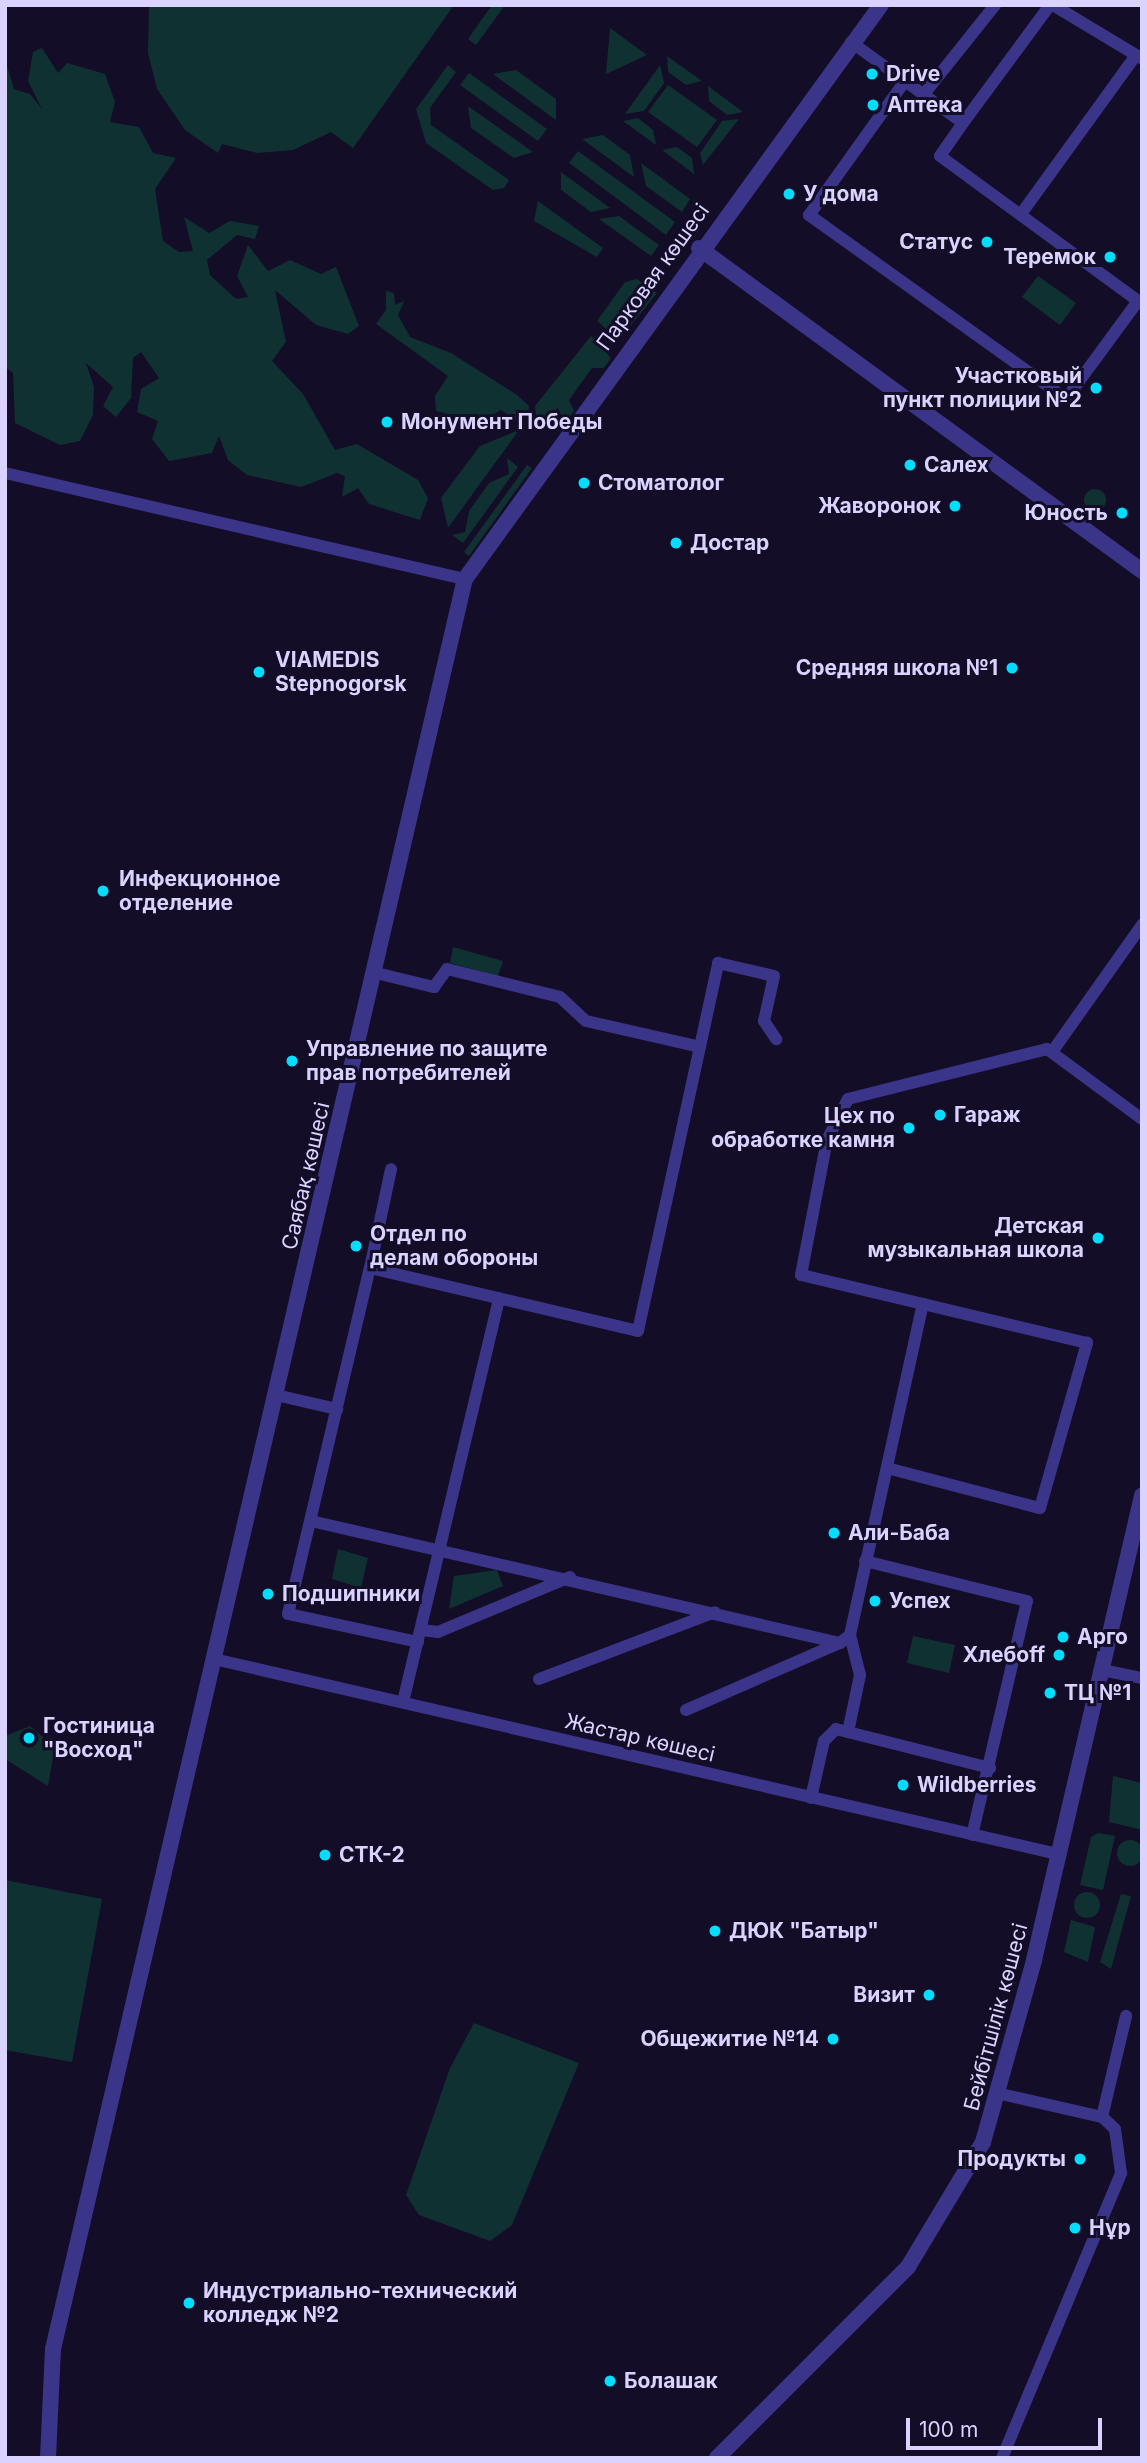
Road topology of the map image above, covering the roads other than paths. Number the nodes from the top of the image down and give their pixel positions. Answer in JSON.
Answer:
{"nodes":[{"id":1,"x":881,"y":5,"type":"edge"},
{"id":2,"x":995,"y":5,"type":"edge"},
{"id":3,"x":1051,"y":5,"type":"edge"},
{"id":4,"x":851,"y":42,"type":"junction"},
{"id":5,"x":1139,"y":56,"type":"edge"},
{"id":6,"x":905,"y":81,"type":"junction"},
{"id":7,"x":924,"y":94,"type":"junction"},
{"id":8,"x":962,"y":123,"type":"junction"},
{"id":9,"x":1021,"y":214,"type":"junction"},
{"id":10,"x":699,"y":248,"type":"junction"},
{"id":11,"x":1140,"y":303,"type":"edge"},
{"id":12,"x":5,"y":473,"type":"edge"},
{"id":13,"x":1142,"y":571,"type":"edge"},
{"id":14,"x":465,"y":579,"type":"junction"},
{"id":15,"x":1142,"y":925,"type":"edge"},
{"id":16,"x":376,"y":973,"type":"junction"},
{"id":17,"x":776,"y":1039,"type":"dead end"},
{"id":18,"x":700,"y":1047,"type":"junction"},
{"id":19,"x":1052,"y":1052,"type":"junction"},
{"id":20,"x":1142,"y":1119,"type":"edge"},
{"id":21,"x":391,"y":1169,"type":"dead end"},
{"id":22,"x":370,"y":1268,"type":"junction"},
{"id":23,"x":499,"y":1298,"type":"junction"},
{"id":24,"x":923,"y":1304,"type":"junction"},
{"id":25,"x":276,"y":1395,"type":"junction"},
{"id":26,"x":337,"y":1409,"type":"junction"},
{"id":27,"x":887,"y":1468,"type":"junction"},
{"id":28,"x":1142,"y":1495,"type":"edge"},
{"id":29,"x":311,"y":1521,"type":"junction"},
{"id":30,"x":438,"y":1550,"type":"junction"},
{"id":31,"x":865,"y":1561,"type":"junction"},
{"id":32,"x":570,"y":1577,"type":"junction"},
{"id":33,"x":716,"y":1612,"type":"junction"},
{"id":34,"x":420,"y":1636,"type":"junction"},
{"id":35,"x":845,"y":1639,"type":"junction"},
{"id":36,"x":214,"y":1658,"type":"junction"},
{"id":37,"x":1102,"y":1670,"type":"junction"},
{"id":38,"x":1142,"y":1678,"type":"edge"},
{"id":39,"x":539,"y":1679,"type":"dead end"},
{"id":40,"x":402,"y":1703,"type":"junction"},
{"id":41,"x":686,"y":1710,"type":"dead end"},
{"id":42,"x":848,"y":1732,"type":"junction"},
{"id":43,"x":990,"y":1768,"type":"junction"},
{"id":44,"x":811,"y":1798,"type":"junction"},
{"id":45,"x":972,"y":1835,"type":"junction"},
{"id":46,"x":1057,"y":1854,"type":"junction"},
{"id":47,"x":1126,"y":2016,"type":"dead end"},
{"id":48,"x":1001,"y":2094,"type":"junction"},
{"id":49,"x":1102,"y":2117,"type":"junction"},
{"id":50,"x":48,"y":2458,"type":"edge"},
{"id":51,"x":717,"y":2458,"type":"edge"},
{"id":52,"x":1002,"y":2458,"type":"edge"}],
"edges":[{"from":1,"to":4,"type":"street","name":"Парковая көшесі"},
{"from":2,"to":7,"type":"street"},
{"from":3,"to":5,"type":"street"},
{"from":3,"to":8,"type":"street"},
{"from":4,"to":6,"type":"street"},
{"from":4,"to":10,"type":"street","name":"Парковая көшесі"},
{"from":5,"to":9,"type":"street"},
{"from":6,"to":7,"type":"street"},
{"from":6,"to":11,"type":"street"},
{"from":7,"to":8,"type":"street"},
{"from":8,"to":9,"type":"street"},
{"from":9,"to":11,"type":"street"},
{"from":10,"to":13,"type":"street"},
{"from":10,"to":14,"type":"street","name":"Парковая көшесі"},
{"from":12,"to":14,"type":"street"},
{"from":14,"to":16,"type":"street","name":"Саябақ көшесі"},
{"from":15,"to":19,"type":"street"},
{"from":16,"to":18,"type":"street"},
{"from":16,"to":25,"type":"street","name":"Саябақ көшесі"},
{"from":17,"to":18,"type":"street"},
{"from":18,"to":23,"type":"street"},
{"from":19,"to":20,"type":"street"},
{"from":19,"to":24,"type":"street"},
{"from":21,"to":22,"type":"street"},
{"from":22,"to":23,"type":"street"},
{"from":22,"to":26,"type":"street"},
{"from":23,"to":30,"type":"street"},
{"from":24,"to":27,"type":"street"},
{"from":24,"to":27,"type":"street"},
{"from":25,"to":26,"type":"street"},
{"from":25,"to":36,"type":"street","name":"Саябақ көшесі"},
{"from":26,"to":29,"type":"street"},
{"from":27,"to":31,"type":"street"},
{"from":28,"to":37,"type":"street","name":"Бейбітшілік көшесі"},
{"from":29,"to":30,"type":"street"},
{"from":29,"to":34,"type":"street"},
{"from":30,"to":32,"type":"street"},
{"from":30,"to":34,"type":"street"},
{"from":31,"to":35,"type":"street"},
{"from":31,"to":43,"type":"street"},
{"from":32,"to":33,"type":"street"},
{"from":32,"to":34,"type":"street"},
{"from":33,"to":35,"type":"street"},
{"from":33,"to":39,"type":"street"},
{"from":34,"to":40,"type":"street"},
{"from":35,"to":41,"type":"street"},
{"from":35,"to":42,"type":"street"},
{"from":36,"to":40,"type":"street","name":"Жастар көшесі"},
{"from":36,"to":50,"type":"street","name":"Саябақ көшесі"},
{"from":37,"to":38,"type":"street"},
{"from":37,"to":46,"type":"street","name":"Бейбітшілік көшесі"},
{"from":40,"to":44,"type":"street","name":"Жастар көшесі"},
{"from":42,"to":43,"type":"street"},
{"from":42,"to":44,"type":"street"},
{"from":43,"to":45,"type":"street"},
{"from":44,"to":45,"type":"street","name":"Жастар көшесі"},
{"from":45,"to":46,"type":"street","name":"Жастар көшесі"},
{"from":46,"to":48,"type":"street","name":"Бейбітшілік көшесі"},
{"from":47,"to":49,"type":"street"},
{"from":48,"to":49,"type":"street"},
{"from":48,"to":51,"type":"street","name":"Бейбітшілік көшесі"},
{"from":49,"to":52,"type":"street"}]}
